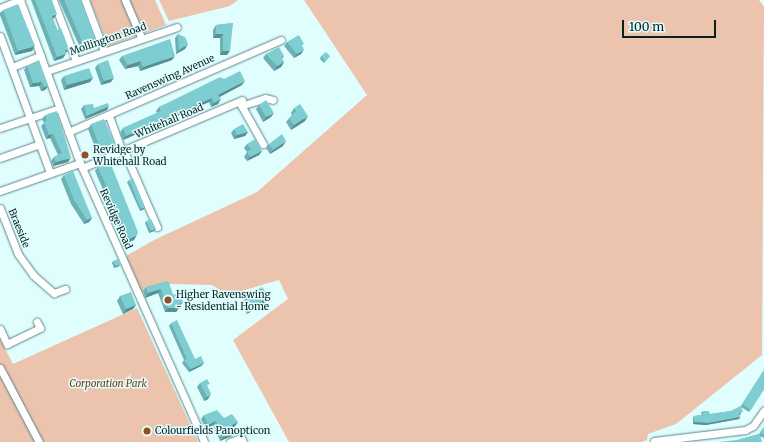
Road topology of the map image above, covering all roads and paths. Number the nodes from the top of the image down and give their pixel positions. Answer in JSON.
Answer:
{"nodes":[{"id":1,"x":20,"y":0,"type":"edge"},
{"id":2,"x":53,"y":0,"type":"edge"},
{"id":3,"x":85,"y":0,"type":"edge"},
{"id":4,"x":125,"y":0,"type":"edge"},
{"id":5,"x":0,"y":8,"type":"edge"},
{"id":6,"x":177,"y":27,"type":"dead end"},
{"id":7,"x":0,"y":36,"type":"edge"},
{"id":8,"x":141,"y":38,"type":"junction"},
{"id":9,"x":280,"y":40,"type":"dead end"},
{"id":10,"x":104,"y":51,"type":"junction"},
{"id":11,"x":41,"y":55,"type":"junction"},
{"id":12,"x":76,"y":61,"type":"junction"},
{"id":13,"x":12,"y":67,"type":"junction"},
{"id":14,"x":47,"y":71,"type":"junction"},
{"id":15,"x":272,"y":100,"type":"dead end"},
{"id":16,"x":240,"y":103,"type":"junction"},
{"id":17,"x":60,"y":108,"type":"junction"},
{"id":18,"x":109,"y":116,"type":"junction"},
{"id":19,"x":31,"y":117,"type":"junction"},
{"id":20,"x":0,"y":128,"type":"edge"},
{"id":21,"x":68,"y":132,"type":"junction"},
{"id":22,"x":40,"y":144,"type":"junction"},
{"id":23,"x":263,"y":144,"type":"dead end"},
{"id":24,"x":123,"y":151,"type":"junction"},
{"id":25,"x":0,"y":158,"type":"edge"},
{"id":26,"x":81,"y":166,"type":"junction"},
{"id":27,"x":50,"y":173,"type":"junction"},
{"id":28,"x":0,"y":191,"type":"edge"},
{"id":29,"x":0,"y":208,"type":"edge"},
{"id":30,"x":157,"y":228,"type":"edge"},
{"id":31,"x":65,"y":289,"type":"dead end"},
{"id":32,"x":37,"y":322,"type":"dead end"},
{"id":33,"x":0,"y":328,"type":"edge"},
{"id":34,"x":0,"y":368,"type":"edge"},
{"id":35,"x":764,"y":410,"type":"edge"},
{"id":36,"x":654,"y":441,"type":"edge"},
{"id":37,"x":39,"y":442,"type":"edge"},
{"id":38,"x":204,"y":442,"type":"edge"},
{"id":39,"x":230,"y":442,"type":"edge"},
{"id":40,"x":243,"y":442,"type":"edge"}],
"edges":[{"from":1,"to":5,"type":"street"},
{"from":1,"to":11,"type":"street","name":"Revidge Road"},
{"from":2,"to":12,"type":"street"},
{"from":3,"to":10,"type":"street"},
{"from":4,"to":8,"type":"street"},
{"from":6,"to":8,"type":"street","name":"Mollington Road"},
{"from":7,"to":13,"type":"street"},
{"from":8,"to":10,"type":"street","name":"Mollington Road"},
{"from":9,"to":18,"type":"street","name":"Ravenswing Avenue"},
{"from":10,"to":12,"type":"street","name":"Mollington Road"},
{"from":11,"to":13,"type":"street"},
{"from":11,"to":14,"type":"street","name":"Revidge Road"},
{"from":12,"to":14,"type":"street","name":"Mollington Road"},
{"from":13,"to":19,"type":"street"},
{"from":14,"to":17,"type":"street","name":"Revidge Road"},
{"from":15,"to":16,"type":"street","name":"Whitehall Road"},
{"from":16,"to":23,"type":"street"},
{"from":16,"to":24,"type":"street","name":"Whitehall Road"},
{"from":17,"to":19,"type":"street"},
{"from":17,"to":21,"type":"street","name":"Revidge Road"},
{"from":18,"to":21,"type":"street","name":"Ravenswing Avenue"},
{"from":18,"to":24,"type":"street"},
{"from":19,"to":20,"type":"street"},
{"from":19,"to":22,"type":"street"},
{"from":21,"to":26,"type":"street","name":"Revidge Road"},
{"from":22,"to":25,"type":"street"},
{"from":22,"to":27,"type":"street"},
{"from":24,"to":26,"type":"street","name":"Whitehall Road"},
{"from":24,"to":30,"type":"street"},
{"from":26,"to":27,"type":"street","name":"Whitehall Road"},
{"from":26,"to":38,"type":"street","name":"Revidge Road"},
{"from":27,"to":28,"type":"street","name":"Whitehall Road"},
{"from":29,"to":31,"type":"street","name":"Braeside"},
{"from":32,"to":33,"type":"street"},
{"from":34,"to":37,"type":"street"},
{"from":35,"to":36,"type":"street"},
{"from":39,"to":40,"type":"street"}]}
